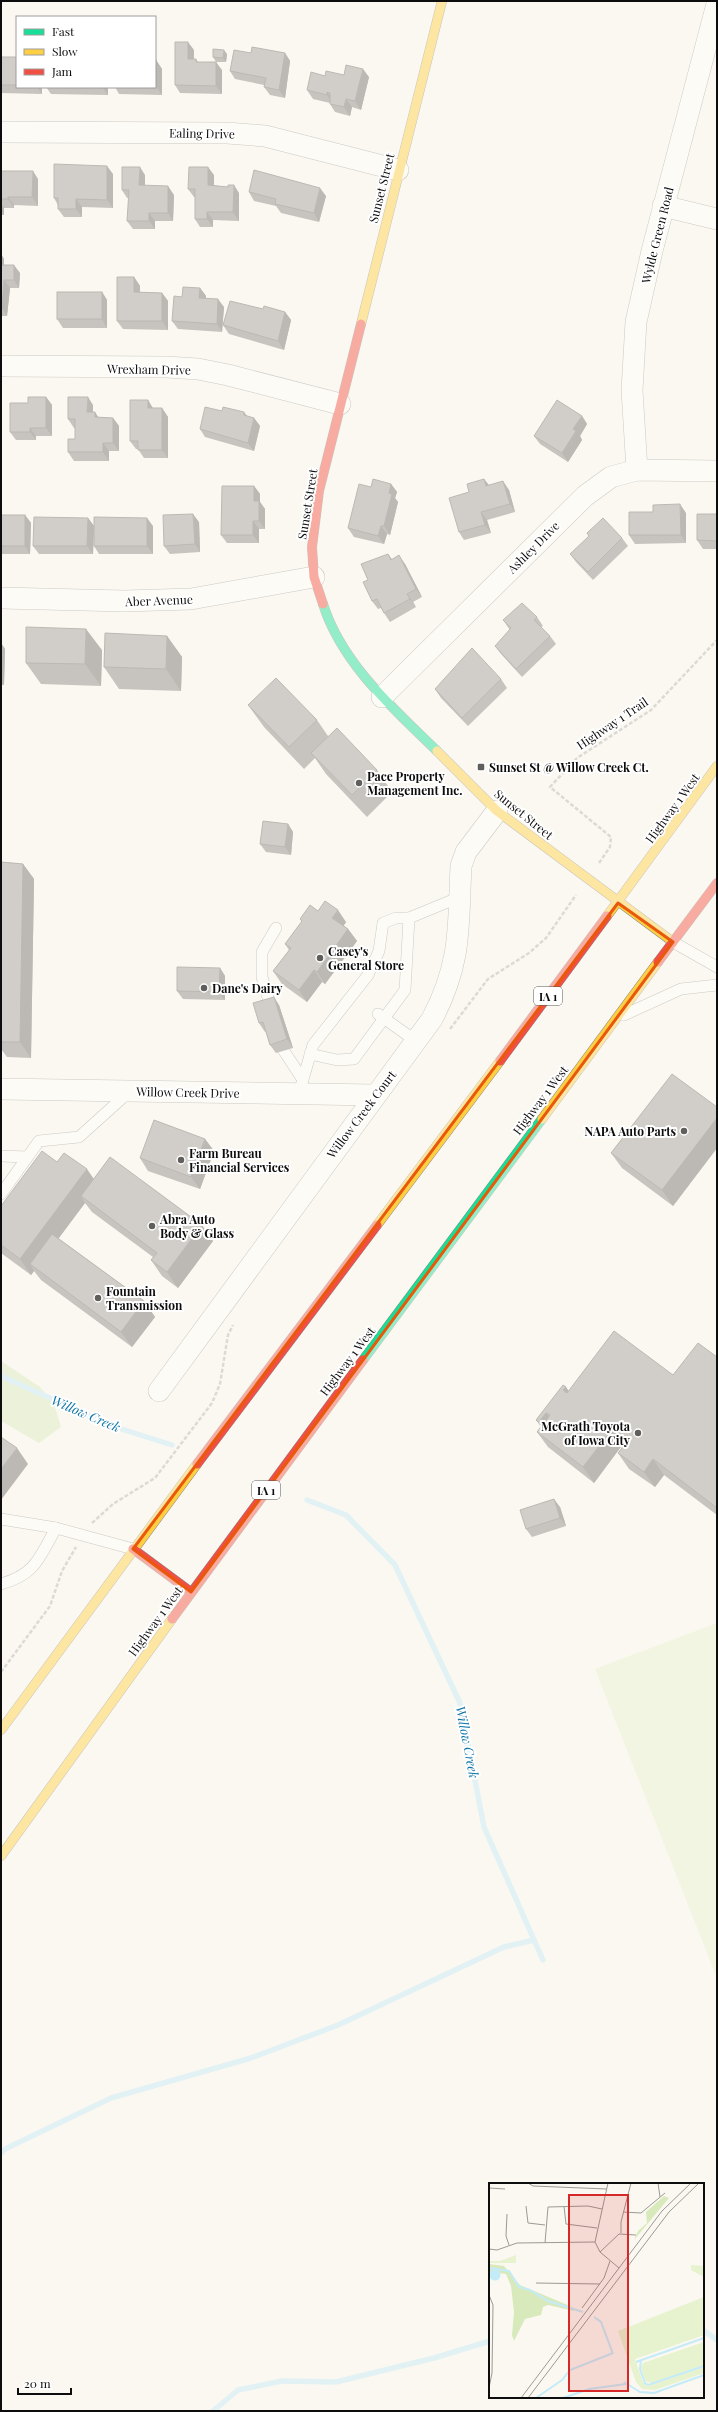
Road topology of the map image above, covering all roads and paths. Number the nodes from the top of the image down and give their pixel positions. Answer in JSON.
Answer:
{"nodes":[{"id":1,"x":442,"y":1,"type":"edge"},
{"id":2,"x":717,"y":4,"type":"edge"},
{"id":3,"x":1,"y":132,"type":"edge"},
{"id":4,"x":398,"y":170,"type":"junction"},
{"id":5,"x":664,"y":206,"type":"junction"},
{"id":6,"x":717,"y":219,"type":"edge"},
{"id":7,"x":1,"y":366,"type":"edge"},
{"id":8,"x":340,"y":404,"type":"junction"},
{"id":9,"x":637,"y":470,"type":"junction"},
{"id":10,"x":717,"y":471,"type":"edge"},
{"id":11,"x":314,"y":578,"type":"junction"},
{"id":12,"x":1,"y":598,"type":"edge"},
{"id":13,"x":717,"y":640,"type":"edge"},
{"id":14,"x":382,"y":697,"type":"junction"},
{"id":15,"x":717,"y":766,"type":"edge"},
{"id":16,"x":497,"y":811,"type":"junction"},
{"id":17,"x":588,"y":879,"type":"junction"},
{"id":18,"x":717,"y":883,"type":"edge"},
{"id":19,"x":460,"y":897,"type":"junction"},
{"id":20,"x":618,"y":903,"type":"junction"},
{"id":21,"x":409,"y":918,"type":"junction"},
{"id":22,"x":276,"y":928,"type":"dead end"},
{"id":23,"x":672,"y":942,"type":"junction"},
{"id":24,"x":717,"y":967,"type":"edge"},
{"id":25,"x":717,"y":985,"type":"edge"},
{"id":26,"x":271,"y":1008,"type":"edge"},
{"id":27,"x":381,"y":1017,"type":"junction"},
{"id":28,"x":616,"y":1018,"type":"junction"},
{"id":29,"x":446,"y":1035,"type":"dead end"},
{"id":30,"x":416,"y":1041,"type":"junction"},
{"id":31,"x":284,"y":1051,"type":"dead end"},
{"id":32,"x":310,"y":1054,"type":"junction"},
{"id":33,"x":301,"y":1086,"type":"junction"},
{"id":34,"x":1,"y":1089,"type":"edge"},
{"id":35,"x":129,"y":1091,"type":"junction"},
{"id":36,"x":375,"y":1095,"type":"junction"},
{"id":37,"x":1,"y":1156,"type":"edge"},
{"id":38,"x":27,"y":1157,"type":"junction"},
{"id":39,"x":1,"y":1194,"type":"edge"},
{"id":40,"x":234,"y":1322,"type":"dead end"},
{"id":41,"x":159,"y":1390,"type":"dead end"},
{"id":42,"x":1,"y":1519,"type":"edge"},
{"id":43,"x":56,"y":1528,"type":"junction"},
{"id":44,"x":83,"y":1536,"type":"junction"},
{"id":45,"x":133,"y":1549,"type":"junction"},
{"id":46,"x":1,"y":1584,"type":"edge"},
{"id":47,"x":190,"y":1592,"type":"junction"},
{"id":48,"x":1,"y":1672,"type":"edge"},
{"id":49,"x":1,"y":1730,"type":"edge"},
{"id":50,"x":1,"y":1856,"type":"edge"}],
"edges":[{"from":1,"to":4,"type":"main road","name":"Sunset Street"},
{"from":2,"to":5,"type":"street","name":"Wylde Green Road"},
{"from":3,"to":4,"type":"street","name":"Ealing Drive"},
{"from":4,"to":8,"type":"main road","name":"Sunset Street"},
{"from":5,"to":6,"type":"street"},
{"from":5,"to":9,"type":"street","name":"Wylde Green Road"},
{"from":7,"to":8,"type":"street","name":"Wrexham Drive"},
{"from":8,"to":11,"type":"main road","name":"Sunset Street"},
{"from":9,"to":10,"type":"street","name":"Ashley Drive"},
{"from":9,"to":14,"type":"street","name":"Ashley Drive"},
{"from":11,"to":12,"type":"street","name":"Aber Avenue"},
{"from":11,"to":14,"type":"main road","name":"Sunset Street"},
{"from":13,"to":17,"type":"path","name":"Highway 1 Trail"},
{"from":14,"to":16,"type":"main road","name":"Sunset Street"},
{"from":15,"to":20,"type":"main road","name":"Highway 1 West","number":"IA 1"},
{"from":16,"to":17,"type":"main road","name":"Sunset Street"},
{"from":16,"to":19,"type":"street","name":"Willow Creek Court"},
{"from":17,"to":20,"type":"main road","name":"Sunset Street"},
{"from":17,"to":29,"type":"path"},
{"from":18,"to":23,"type":"main road","name":"Highway 1 West","number":"IA 1"},
{"from":19,"to":21,"type":"lane"},
{"from":19,"to":30,"type":"street","name":"Willow Creek Court"},
{"from":20,"to":23,"type":"main road","name":"Sunset Street"},
{"from":20,"to":45,"type":"main road","name":"Highway 1 West","number":"IA 1"},
{"from":21,"to":27,"type":"lane"},
{"from":21,"to":32,"type":"lane"},
{"from":22,"to":26,"type":"lane"},
{"from":23,"to":24,"type":"lane"},
{"from":23,"to":28,"type":"main road","name":"Highway 1 West","number":"IA 1"},
{"from":25,"to":28,"type":"lane"},
{"from":27,"to":30,"type":"lane"},
{"from":27,"to":32,"type":"lane"},
{"from":28,"to":47,"type":"main road","name":"Highway 1 West","number":"IA 1"},
{"from":30,"to":36,"type":"street","name":"Willow Creek Court"},
{"from":31,"to":33,"type":"lane"},
{"from":32,"to":33,"type":"lane"},
{"from":33,"to":35,"type":"street","name":"Willow Creek Drive"},
{"from":33,"to":36,"type":"street","name":"Willow Creek Drive"},
{"from":34,"to":35,"type":"street","name":"Willow Creek Drive"},
{"from":35,"to":38,"type":"lane"},
{"from":36,"to":41,"type":"street","name":"Willow Creek Court"},
{"from":37,"to":38,"type":"lane"},
{"from":38,"to":39,"type":"lane"},
{"from":40,"to":44,"type":"path"},
{"from":42,"to":43,"type":"lane"},
{"from":43,"to":44,"type":"lane"},
{"from":43,"to":46,"type":"lane"},
{"from":44,"to":45,"type":"lane"},
{"from":44,"to":48,"type":"path"},
{"from":45,"to":47,"type":"main road"},
{"from":45,"to":49,"type":"main road","name":"Highway 1 West","number":"IA 1"},
{"from":47,"to":50,"type":"main road","name":"Highway 1 West","number":"IA 1"}]}
